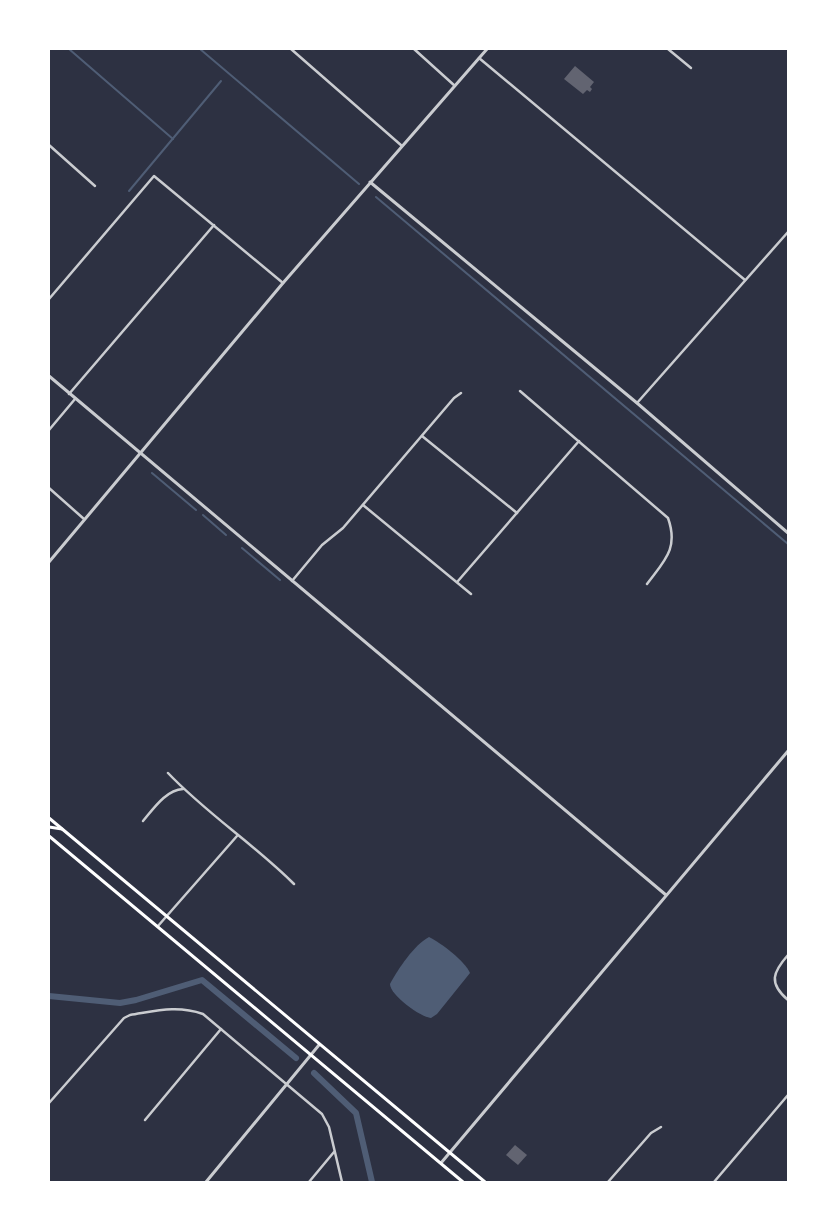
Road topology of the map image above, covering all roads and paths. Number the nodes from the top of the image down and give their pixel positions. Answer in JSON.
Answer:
{"nodes":[{"id":1,"x":292,"y":49,"type":"edge"},
{"id":2,"x":414,"y":49,"type":"edge"},
{"id":3,"x":487,"y":49,"type":"edge"},
{"id":4,"x":668,"y":49,"type":"edge"},
{"id":5,"x":480,"y":58,"type":"junction"},
{"id":6,"x":691,"y":68,"type":"dead end"},
{"id":7,"x":455,"y":86,"type":"junction"},
{"id":8,"x":49,"y":145,"type":"edge"},
{"id":9,"x":402,"y":146,"type":"junction"},
{"id":10,"x":370,"y":182,"type":"junction"},
{"id":11,"x":95,"y":186,"type":"dead end"},
{"id":12,"x":214,"y":226,"type":"junction"},
{"id":13,"x":788,"y":232,"type":"edge"},
{"id":14,"x":745,"y":280,"type":"junction"},
{"id":15,"x":283,"y":282,"type":"junction"},
{"id":16,"x":49,"y":299,"type":"edge"},
{"id":17,"x":49,"y":376,"type":"edge"},
{"id":18,"x":520,"y":391,"type":"dead end"},
{"id":19,"x":461,"y":393,"type":"dead end"},
{"id":20,"x":69,"y":394,"type":"junction"},
{"id":21,"x":75,"y":399,"type":"junction"},
{"id":22,"x":637,"y":403,"type":"junction"},
{"id":23,"x":49,"y":430,"type":"edge"},
{"id":24,"x":422,"y":436,"type":"junction"},
{"id":25,"x":579,"y":441,"type":"junction"},
{"id":26,"x":139,"y":452,"type":"junction"},
{"id":27,"x":49,"y":488,"type":"edge"},
{"id":28,"x":363,"y":505,"type":"junction"},
{"id":29,"x":517,"y":513,"type":"junction"},
{"id":30,"x":84,"y":519,"type":"junction"},
{"id":31,"x":788,"y":533,"type":"edge"},
{"id":32,"x":49,"y":562,"type":"edge"},
{"id":33,"x":291,"y":582,"type":"junction"},
{"id":34,"x":458,"y":582,"type":"junction"},
{"id":35,"x":647,"y":584,"type":"dead end"},
{"id":36,"x":471,"y":594,"type":"dead end"},
{"id":37,"x":788,"y":751,"type":"edge"},
{"id":38,"x":168,"y":773,"type":"dead end"},
{"id":39,"x":183,"y":789,"type":"junction"},
{"id":40,"x":49,"y":818,"type":"edge"},
{"id":41,"x":143,"y":820,"type":"dead end"},
{"id":42,"x":49,"y":827,"type":"edge"},
{"id":43,"x":62,"y":830,"type":"junction"},
{"id":44,"x":49,"y":836,"type":"edge"},
{"id":45,"x":237,"y":836,"type":"junction"},
{"id":46,"x":294,"y":884,"type":"dead end"},
{"id":47,"x":666,"y":895,"type":"junction"},
{"id":48,"x":166,"y":917,"type":"junction"},
{"id":49,"x":158,"y":926,"type":"junction"},
{"id":50,"x":788,"y":955,"type":"edge"},
{"id":51,"x":788,"y":1000,"type":"edge"},
{"id":52,"x":221,"y":1029,"type":"junction"},
{"id":53,"x":319,"y":1045,"type":"junction"},
{"id":54,"x":311,"y":1056,"type":"junction"},
{"id":55,"x":287,"y":1084,"type":"junction"},
{"id":56,"x":788,"y":1095,"type":"edge"},
{"id":57,"x":49,"y":1103,"type":"edge"},
{"id":58,"x":145,"y":1120,"type":"dead end"},
{"id":59,"x":661,"y":1127,"type":"dead end"},
{"id":60,"x":334,"y":1152,"type":"junction"},
{"id":61,"x":449,"y":1152,"type":"junction"},
{"id":62,"x":441,"y":1163,"type":"junction"},
{"id":63,"x":206,"y":1182,"type":"edge"},
{"id":64,"x":309,"y":1182,"type":"edge"},
{"id":65,"x":342,"y":1182,"type":"edge"},
{"id":66,"x":463,"y":1182,"type":"edge"},
{"id":67,"x":485,"y":1182,"type":"edge"},
{"id":68,"x":608,"y":1182,"type":"edge"},
{"id":69,"x":714,"y":1182,"type":"edge"}],
"edges":[{"from":1,"to":9,"type":"street"},
{"from":2,"to":7,"type":"street"},
{"from":3,"to":5,"type":"street"},
{"from":4,"to":6,"type":"street"},
{"from":5,"to":7,"type":"street"},
{"from":5,"to":14,"type":"street"},
{"from":7,"to":9,"type":"street"},
{"from":8,"to":11,"type":"street"},
{"from":9,"to":10,"type":"street"},
{"from":10,"to":15,"type":"street"},
{"from":10,"to":22,"type":"street"},
{"from":12,"to":15,"type":"street"},
{"from":12,"to":16,"type":"street"},
{"from":12,"to":20,"type":"street"},
{"from":13,"to":14,"type":"street"},
{"from":14,"to":22,"type":"street"},
{"from":15,"to":26,"type":"street"},
{"from":17,"to":20,"type":"street"},
{"from":18,"to":25,"type":"street"},
{"from":19,"to":24,"type":"street"},
{"from":20,"to":21,"type":"street"},
{"from":21,"to":23,"type":"street"},
{"from":21,"to":26,"type":"street"},
{"from":22,"to":31,"type":"street"},
{"from":24,"to":28,"type":"street"},
{"from":24,"to":29,"type":"street"},
{"from":25,"to":29,"type":"street"},
{"from":25,"to":35,"type":"street"},
{"from":26,"to":30,"type":"street"},
{"from":26,"to":33,"type":"street"},
{"from":27,"to":30,"type":"street"},
{"from":28,"to":33,"type":"street"},
{"from":28,"to":34,"type":"street"},
{"from":29,"to":34,"type":"street"},
{"from":30,"to":32,"type":"street"},
{"from":33,"to":47,"type":"street"},
{"from":34,"to":36,"type":"street"},
{"from":37,"to":47,"type":"street"},
{"from":38,"to":39,"type":"street"},
{"from":39,"to":41,"type":"street"},
{"from":39,"to":45,"type":"street"},
{"from":40,"to":43,"type":"main road"},
{"from":42,"to":43,"type":"main road"},
{"from":43,"to":48,"type":"main road"},
{"from":44,"to":49,"type":"main road"},
{"from":45,"to":46,"type":"street"},
{"from":45,"to":48,"type":"street"},
{"from":47,"to":61,"type":"street"},
{"from":48,"to":49,"type":"street"},
{"from":48,"to":53,"type":"main road"},
{"from":49,"to":54,"type":"main road"},
{"from":50,"to":51,"type":"street"},
{"from":52,"to":55,"type":"street"},
{"from":52,"to":57,"type":"street"},
{"from":52,"to":58,"type":"street"},
{"from":53,"to":54,"type":"street"},
{"from":53,"to":61,"type":"main road"},
{"from":54,"to":55,"type":"street"},
{"from":54,"to":62,"type":"main road"},
{"from":55,"to":60,"type":"street"},
{"from":55,"to":63,"type":"street"},
{"from":56,"to":69,"type":"street"},
{"from":59,"to":68,"type":"street"},
{"from":60,"to":64,"type":"street"},
{"from":60,"to":65,"type":"street"},
{"from":61,"to":62,"type":"street"},
{"from":61,"to":67,"type":"main road"},
{"from":62,"to":66,"type":"main road"}]}
